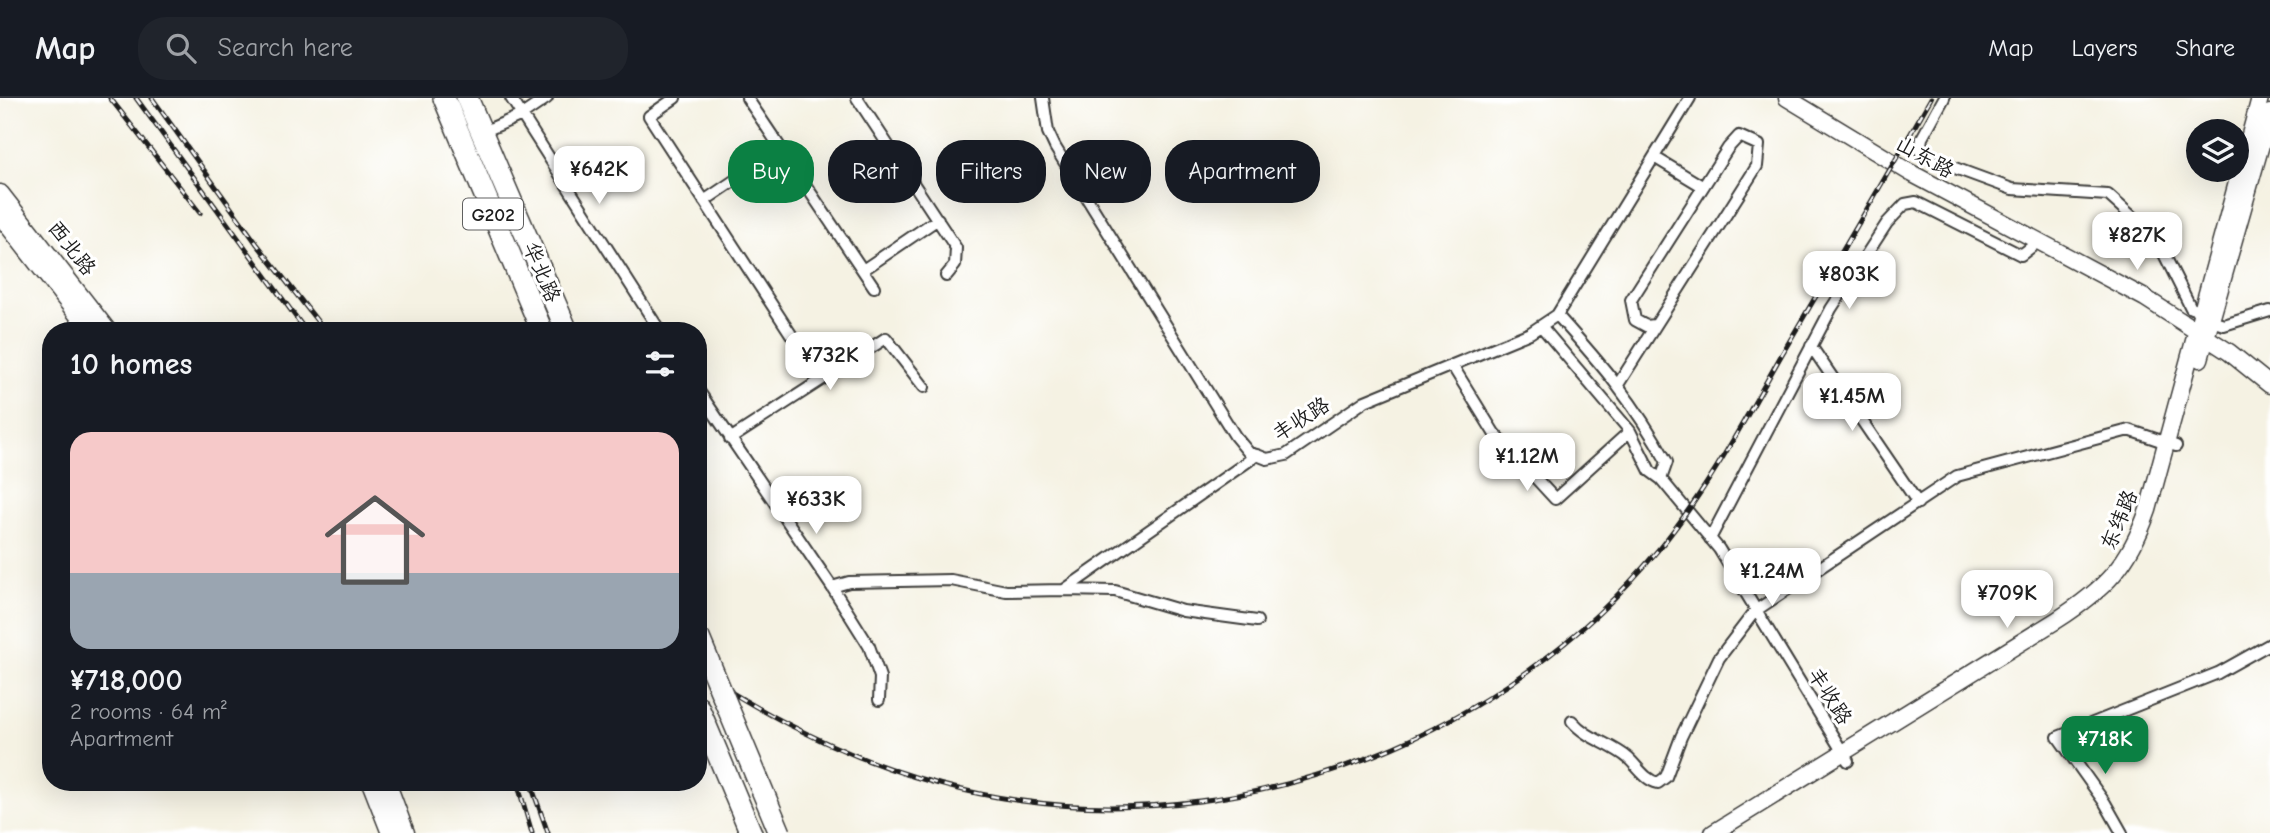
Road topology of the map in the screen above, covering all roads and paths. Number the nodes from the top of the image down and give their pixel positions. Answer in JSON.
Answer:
{"nodes":[{"id":1,"x":444,"y":98,"type":"edge"},
{"id":2,"x":467,"y":98,"type":"edge"},
{"id":3,"x":511,"y":98,"type":"edge"},
{"id":4,"x":547,"y":98,"type":"edge"},
{"id":5,"x":675,"y":98,"type":"edge"},
{"id":6,"x":747,"y":98,"type":"edge"},
{"id":7,"x":856,"y":98,"type":"edge"},
{"id":8,"x":1043,"y":98,"type":"edge"},
{"id":9,"x":1690,"y":98,"type":"edge"},
{"id":10,"x":1787,"y":98,"type":"edge"},
{"id":11,"x":1944,"y":98,"type":"edge"},
{"id":12,"x":2260,"y":98,"type":"edge"},
{"id":13,"x":2270,"y":113,"type":"edge"},
{"id":14,"x":522,"y":115,"type":"junction"},
{"id":15,"x":473,"y":137,"type":"junction"},
{"id":16,"x":776,"y":140,"type":"edge"},
{"id":17,"x":1654,"y":157,"type":"junction"},
{"id":18,"x":728,"y":185,"type":"edge"},
{"id":19,"x":1702,"y":186,"type":"junction"},
{"id":20,"x":0,"y":194,"type":"edge"},
{"id":21,"x":814,"y":197,"type":"edge"},
{"id":22,"x":704,"y":201,"type":"junction"},
{"id":23,"x":0,"y":214,"type":"edge"},
{"id":24,"x":938,"y":219,"type":"junction"},
{"id":25,"x":2042,"y":244,"type":"junction"},
{"id":26,"x":863,"y":270,"type":"junction"},
{"id":27,"x":946,"y":276,"type":"dead end"},
{"id":28,"x":874,"y":287,"type":"dead end"},
{"id":29,"x":2270,"y":311,"type":"edge"},
{"id":30,"x":1557,"y":315,"type":"junction"},
{"id":31,"x":84,"y":322,"type":"edge"},
{"id":32,"x":100,"y":322,"type":"edge"},
{"id":33,"x":539,"y":322,"type":"edge"},
{"id":34,"x":563,"y":322,"type":"edge"},
{"id":35,"x":654,"y":322,"type":"edge"},
{"id":36,"x":1656,"y":325,"type":"junction"},
{"id":37,"x":1541,"y":326,"type":"junction"},
{"id":38,"x":2202,"y":331,"type":"junction"},
{"id":39,"x":796,"y":342,"type":"dead end"},
{"id":40,"x":1811,"y":346,"type":"junction"},
{"id":41,"x":1452,"y":365,"type":"junction"},
{"id":42,"x":1619,"y":383,"type":"junction"},
{"id":43,"x":2270,"y":384,"type":"edge"},
{"id":44,"x":924,"y":387,"type":"dead end"},
{"id":45,"x":2270,"y":397,"type":"edge"},
{"id":46,"x":707,"y":404,"type":"edge"},
{"id":47,"x":1630,"y":431,"type":"junction"},
{"id":48,"x":730,"y":439,"type":"junction"},
{"id":49,"x":2171,"y":444,"type":"junction"},
{"id":50,"x":1256,"y":455,"type":"junction"},
{"id":51,"x":1661,"y":479,"type":"junction"},
{"id":52,"x":1918,"y":503,"type":"junction"},
{"id":53,"x":1710,"y":538,"type":"junction"},
{"id":54,"x":832,"y":586,"type":"junction"},
{"id":55,"x":1064,"y":590,"type":"junction"},
{"id":56,"x":1755,"y":611,"type":"junction"},
{"id":57,"x":1256,"y":621,"type":"dead end"},
{"id":58,"x":2270,"y":645,"type":"edge"},
{"id":59,"x":707,"y":658,"type":"edge"},
{"id":60,"x":879,"y":700,"type":"dead end"},
{"id":61,"x":1572,"y":721,"type":"dead end"},
{"id":62,"x":707,"y":728,"type":"edge"},
{"id":63,"x":1845,"y":757,"type":"junction"},
{"id":64,"x":375,"y":791,"type":"edge"},
{"id":65,"x":389,"y":791,"type":"edge"},
{"id":66,"x":391,"y":833,"type":"edge"},
{"id":67,"x":405,"y":833,"type":"edge"},
{"id":68,"x":751,"y":833,"type":"edge"},
{"id":69,"x":780,"y":833,"type":"edge"},
{"id":70,"x":1713,"y":833,"type":"edge"},
{"id":71,"x":1730,"y":833,"type":"edge"},
{"id":72,"x":2122,"y":833,"type":"edge"}],
"edges":[{"from":1,"to":15,"type":"highway","name":"华北路","number":"G202"},
{"from":2,"to":15,"type":"highway","name":"华北路","number":"G202"},
{"from":3,"to":14,"type":"street"},
{"from":4,"to":14,"type":"street"},
{"from":5,"to":22,"type":"street"},
{"from":6,"to":16,"type":"street"},
{"from":7,"to":24,"type":"street"},
{"from":8,"to":50,"type":"street"},
{"from":9,"to":17,"type":"street","name":"丰收路"},
{"from":10,"to":25,"type":"main road","name":"山东路"},
{"from":11,"to":38,"type":"street"},
{"from":12,"to":38,"type":"main road","name":"东纬路"},
{"from":13,"to":38,"type":"main road","name":"东纬路"},
{"from":14,"to":15,"type":"street"},
{"from":14,"to":35,"type":"street"},
{"from":15,"to":33,"type":"highway","name":"华北路","number":"G202"},
{"from":15,"to":34,"type":"highway","name":"华北路","number":"G202"},
{"from":17,"to":19,"type":"street"},
{"from":17,"to":30,"type":"street","name":"丰收路"},
{"from":18,"to":22,"type":"street"},
{"from":19,"to":36,"type":"street"},
{"from":19,"to":36,"type":"street"},
{"from":20,"to":32,"type":"main road","name":"西北路"},
{"from":21,"to":26,"type":"street"},
{"from":22,"to":39,"type":"street"},
{"from":23,"to":31,"type":"main road","name":"西北路"},
{"from":24,"to":26,"type":"street"},
{"from":24,"to":27,"type":"street"},
{"from":25,"to":38,"type":"main road","name":"山东路"},
{"from":25,"to":40,"type":"street"},
{"from":26,"to":28,"type":"street"},
{"from":29,"to":38,"type":"street"},
{"from":30,"to":37,"type":"street","name":"丰收路"},
{"from":30,"to":42,"type":"street"},
{"from":36,"to":42,"type":"street"},
{"from":37,"to":41,"type":"street","name":"丰收路"},
{"from":37,"to":47,"type":"street","name":"丰收路"},
{"from":38,"to":43,"type":"main road"},
{"from":38,"to":45,"type":"main road"},
{"from":38,"to":49,"type":"main road","name":"东纬路"},
{"from":40,"to":52,"type":"street"},
{"from":40,"to":53,"type":"street"},
{"from":41,"to":47,"type":"street"},
{"from":41,"to":50,"type":"street","name":"丰收路"},
{"from":42,"to":51,"type":"street"},
{"from":44,"to":48,"type":"street"},
{"from":46,"to":48,"type":"street"},
{"from":47,"to":51,"type":"street","name":"丰收路"},
{"from":48,"to":54,"type":"street"},
{"from":49,"to":52,"type":"street"},
{"from":49,"to":63,"type":"main road","name":"东纬路"},
{"from":50,"to":55,"type":"street","name":"丰收路"},
{"from":51,"to":53,"type":"street","name":"丰收路"},
{"from":52,"to":56,"type":"street"},
{"from":53,"to":56,"type":"street","name":"丰收路"},
{"from":54,"to":55,"type":"street"},
{"from":54,"to":60,"type":"street"},
{"from":55,"to":57,"type":"street"},
{"from":56,"to":61,"type":"street"},
{"from":56,"to":63,"type":"street","name":"丰收路"},
{"from":58,"to":72,"type":"street"},
{"from":59,"to":69,"type":"highway","bridge":true},
{"from":62,"to":68,"type":"highway"},
{"from":63,"to":70,"type":"main road","name":"东纬路"},
{"from":63,"to":71,"type":"main road","name":"东纬路"},
{"from":64,"to":66,"type":"main road"},
{"from":65,"to":67,"type":"main road"}]}
